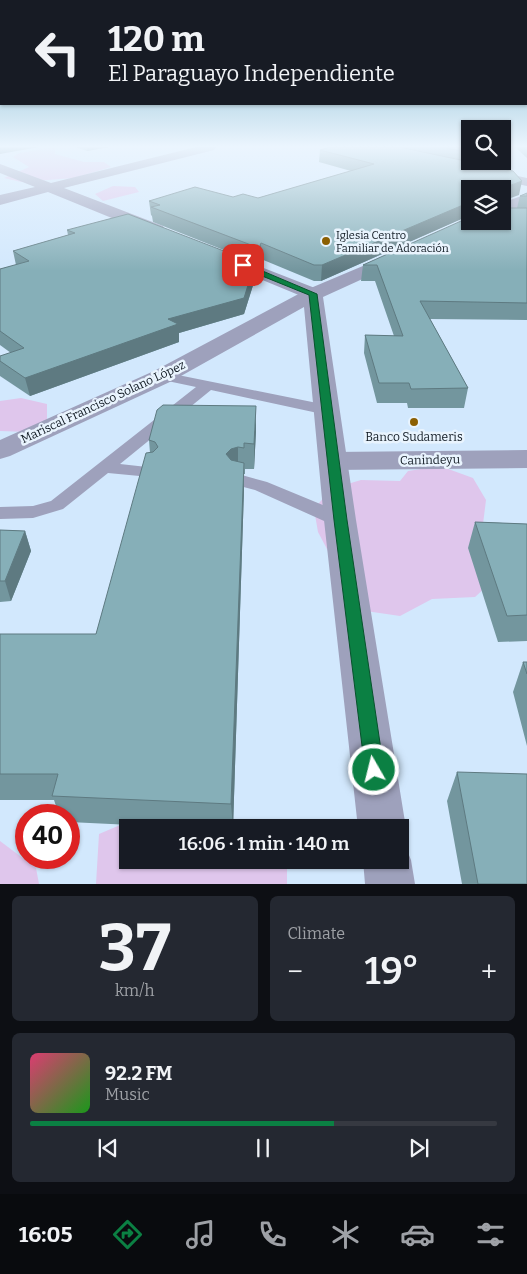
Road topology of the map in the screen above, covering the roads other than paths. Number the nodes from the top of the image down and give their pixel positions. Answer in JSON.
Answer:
{"nodes":[{"id":1,"x":46,"y":188,"type":"edge"},
{"id":2,"x":54,"y":188,"type":"edge"},
{"id":3,"x":527,"y":198,"type":"edge"},
{"id":4,"x":0,"y":200,"type":"edge"},
{"id":5,"x":511,"y":205,"type":"edge"},
{"id":6,"x":511,"y":217,"type":"edge"},
{"id":7,"x":519,"y":217,"type":"edge"},
{"id":8,"x":168,"y":235,"type":"edge"},
{"id":9,"x":204,"y":250,"type":"edge"},
{"id":10,"x":412,"y":250,"type":"edge"},
{"id":11,"x":313,"y":294,"type":"junction"},
{"id":12,"x":163,"y":376,"type":"junction"},
{"id":13,"x":207,"y":386,"type":"junction"},
{"id":14,"x":327,"y":410,"type":"junction"},
{"id":15,"x":0,"y":450,"type":"edge"},
{"id":16,"x":527,"y":459,"type":"edge"},
{"id":17,"x":333,"y":461,"type":"junction"},
{"id":18,"x":107,"y":468,"type":"junction"},
{"id":19,"x":150,"y":472,"type":"edge"},
{"id":20,"x":238,"y":480,"type":"edge"},
{"id":21,"x":2,"y":515,"type":"edge"},
{"id":22,"x":340,"y":520,"type":"junction"},
{"id":23,"x":381,"y":819,"type":"edge"},
{"id":24,"x":388,"y":869,"type":"edge"},
{"id":25,"x":390,"y":884,"type":"edge"}],
"edges":[{"from":1,"to":4,"type":"street"},
{"from":2,"to":8,"type":"street"},
{"from":3,"to":5,"type":"street"},
{"from":6,"to":7,"type":"street"},
{"from":9,"to":11,"type":"street"},
{"from":10,"to":11,"type":"street","name":"Mariscal Francisco Solano López"},
{"from":11,"to":12,"type":"street","name":"Mariscal Francisco Solano López"},
{"from":11,"to":14,"type":"street"},
{"from":12,"to":13,"type":"lane"},
{"from":12,"to":15,"type":"street","name":"Mariscal Francisco Solano López"},
{"from":13,"to":14,"type":"lane"},
{"from":13,"to":18,"type":"lane"},
{"from":14,"to":17,"type":"street"},
{"from":16,"to":17,"type":"street","name":"Canindeyu"},
{"from":17,"to":22,"type":"street"},
{"from":18,"to":19,"type":"lane"},
{"from":18,"to":21,"type":"lane"},
{"from":20,"to":22,"type":"lane"},
{"from":22,"to":23,"type":"street"},
{"from":24,"to":25,"type":"street"}]}
